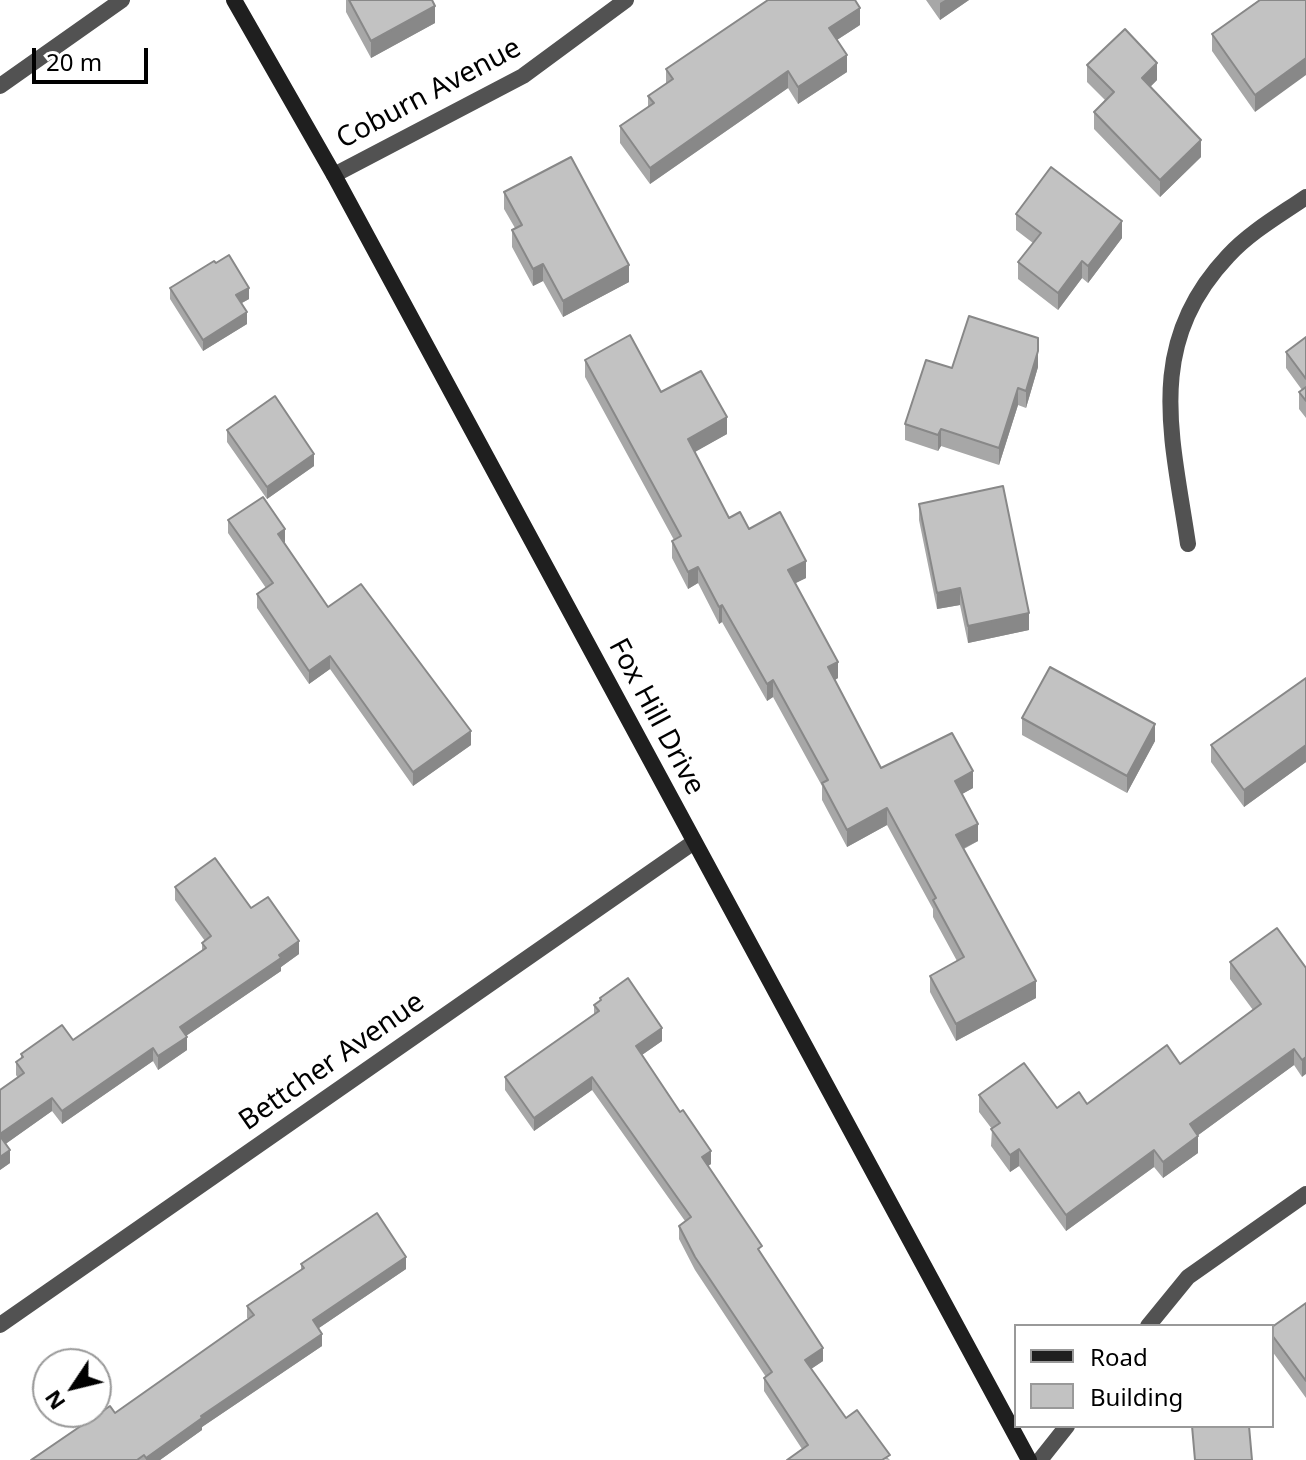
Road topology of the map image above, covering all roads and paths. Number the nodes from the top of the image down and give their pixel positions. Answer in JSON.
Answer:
{"nodes":[{"id":1,"x":122,"y":0,"type":"edge"},
{"id":2,"x":234,"y":0,"type":"edge"},
{"id":3,"x":626,"y":0,"type":"edge"},
{"id":4,"x":0,"y":86,"type":"edge"},
{"id":5,"x":334,"y":175,"type":"junction"},
{"id":6,"x":1306,"y":197,"type":"edge"},
{"id":7,"x":1188,"y":544,"type":"dead end"},
{"id":8,"x":694,"y":842,"type":"junction"},
{"id":9,"x":1306,"y":1194,"type":"edge"},
{"id":10,"x":1150,"y":1324,"type":"edge"},
{"id":11,"x":0,"y":1325,"type":"edge"},
{"id":12,"x":1065,"y":1428,"type":"edge"},
{"id":13,"x":1029,"y":1460,"type":"edge"},
{"id":14,"x":1040,"y":1460,"type":"edge"}],
"edges":[{"from":1,"to":4,"type":"street"},
{"from":2,"to":5,"type":"street","name":"Fox Hill Drive"},
{"from":3,"to":5,"type":"street","name":"Coburn Avenue"},
{"from":5,"to":8,"type":"street","name":"Fox Hill Drive"},
{"from":6,"to":7,"type":"street"},
{"from":8,"to":11,"type":"street","name":"Bettcher Avenue"},
{"from":8,"to":13,"type":"street","name":"Fox Hill Drive"},
{"from":9,"to":10,"type":"street"},
{"from":12,"to":14,"type":"street"}]}
